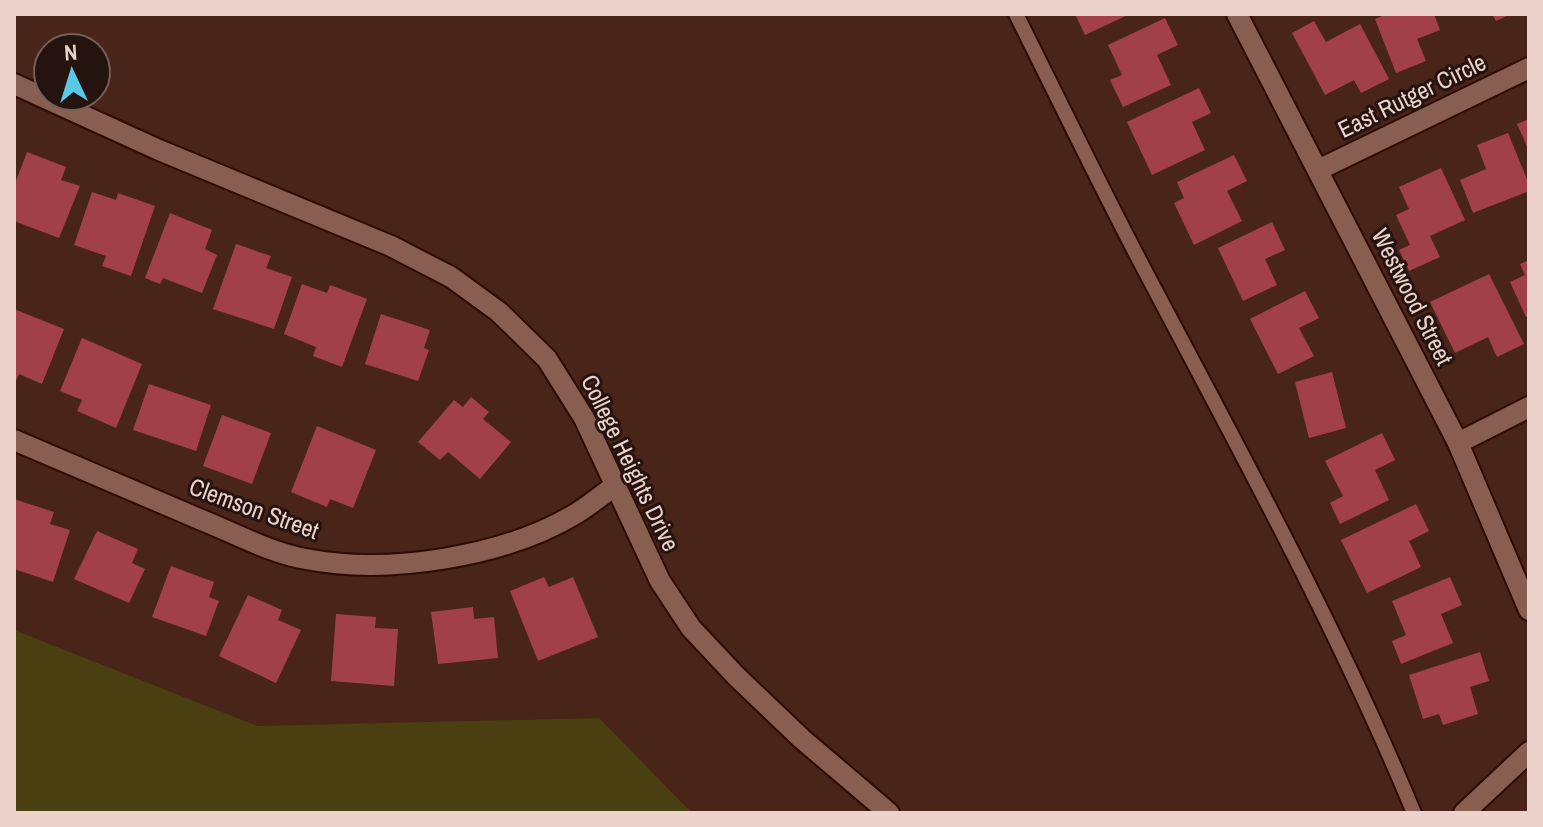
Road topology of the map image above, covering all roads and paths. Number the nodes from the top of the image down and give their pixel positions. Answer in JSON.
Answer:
{"nodes":[{"id":1,"x":1016,"y":14,"type":"edge"},
{"id":2,"x":1237,"y":14,"type":"edge"},
{"id":3,"x":1529,"y":68,"type":"edge"},
{"id":4,"x":14,"y":84,"type":"edge"},
{"id":5,"x":1318,"y":170,"type":"junction"},
{"id":6,"x":1529,"y":407,"type":"edge"},
{"id":7,"x":14,"y":440,"type":"edge"},
{"id":8,"x":1458,"y":443,"type":"junction"},
{"id":9,"x":616,"y":485,"type":"junction"},
{"id":10,"x":1529,"y":610,"type":"edge"},
{"id":11,"x":1529,"y":752,"type":"edge"},
{"id":12,"x":889,"y":813,"type":"edge"},
{"id":13,"x":1414,"y":813,"type":"edge"},
{"id":14,"x":1464,"y":813,"type":"edge"}],
"edges":[{"from":1,"to":13,"type":"lane"},
{"from":2,"to":5,"type":"street","name":"Westwood Street"},
{"from":3,"to":5,"type":"street","name":"East Rutger Circle"},
{"from":4,"to":9,"type":"street","name":"College Heights Drive"},
{"from":5,"to":8,"type":"street","name":"Westwood Street"},
{"from":6,"to":8,"type":"street"},
{"from":7,"to":9,"type":"street","name":"Clemson Street"},
{"from":8,"to":10,"type":"street","name":"Westwood Street"},
{"from":9,"to":12,"type":"street","name":"College Heights Drive"},
{"from":11,"to":14,"type":"street"}]}
